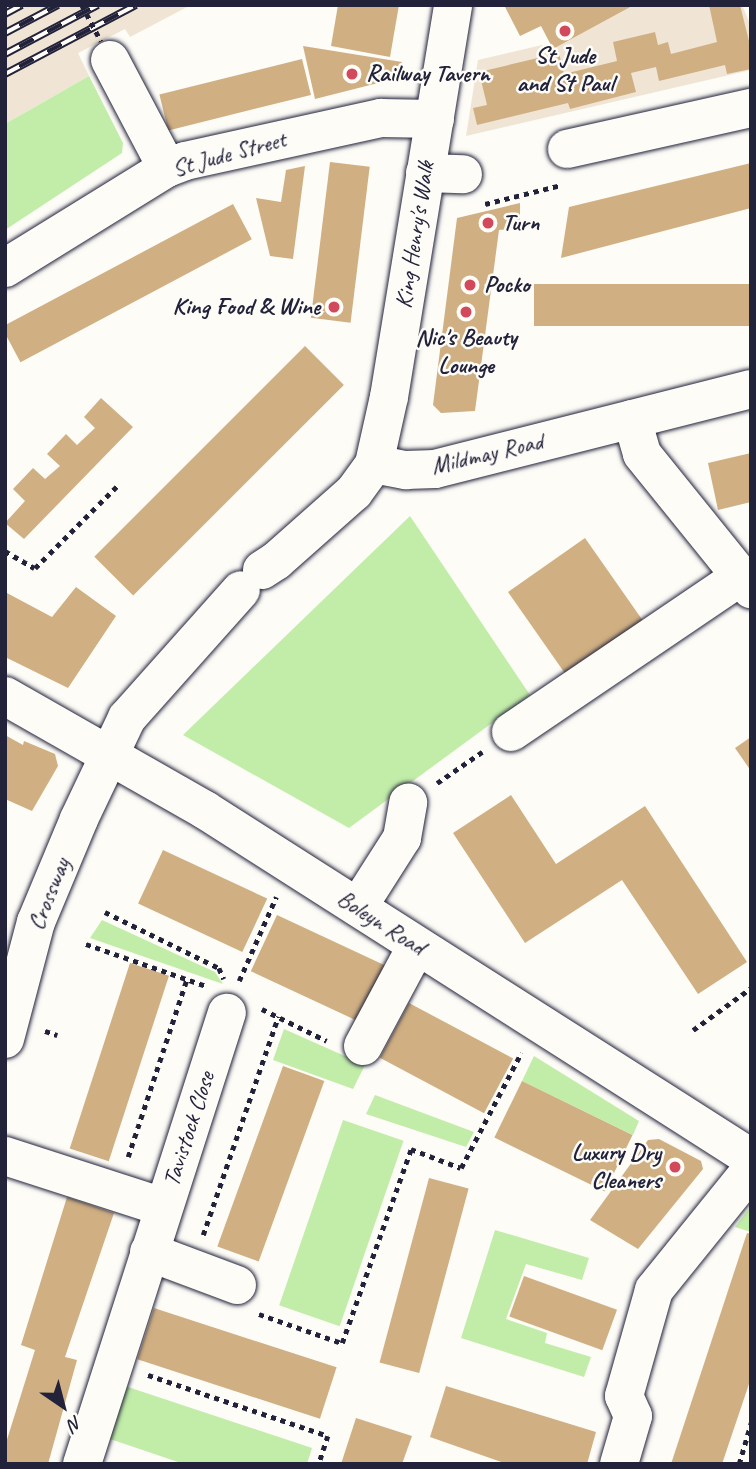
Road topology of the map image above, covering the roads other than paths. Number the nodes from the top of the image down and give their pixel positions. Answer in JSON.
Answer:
{"nodes":[{"id":1,"x":453,"y":5,"type":"edge"},
{"id":2,"x":106,"y":51,"type":"road end"},
{"id":3,"x":751,"y":108,"type":"edge"},
{"id":4,"x":435,"y":119,"type":"junction"},
{"id":5,"x":567,"y":149,"type":"dead end"},
{"id":6,"x":167,"y":168,"type":"junction"},
{"id":7,"x":425,"y":173,"type":"junction"},
{"id":8,"x":463,"y":174,"type":"dead end"},
{"id":9,"x":5,"y":268,"type":"edge"},
{"id":10,"x":751,"y":389,"type":"edge"},
{"id":11,"x":632,"y":419,"type":"junction"},
{"id":12,"x":374,"y":464,"type":"junction"},
{"id":13,"x":746,"y":583,"type":"edge"},
{"id":14,"x":5,"y":696,"type":"edge"},
{"id":15,"x":511,"y":732,"type":"road end"},
{"id":16,"x":108,"y":755,"type":"junction"},
{"id":17,"x":408,"y":803,"type":"road end"},
{"id":18,"x":358,"y":907,"type":"junction"},
{"id":19,"x":416,"y":947,"type":"junction"},
{"id":20,"x":16,"y":950,"type":"edge"},
{"id":21,"x":231,"y":994,"type":"road end"},
{"id":22,"x":23,"y":1035,"type":"edge"},
{"id":23,"x":363,"y":1045,"type":"dead end"},
{"id":24,"x":5,"y":1156,"type":"edge"},
{"id":25,"x":751,"y":1158,"type":"edge"},
{"id":26,"x":751,"y":1170,"type":"edge"},
{"id":27,"x":163,"y":1207,"type":"junction"},
{"id":28,"x":149,"y":1252,"type":"junction"},
{"id":29,"x":243,"y":1298,"type":"road end"},
{"id":30,"x":82,"y":1464,"type":"edge"},
{"id":31,"x":619,"y":1464,"type":"edge"}],
"edges":[{"from":1,"to":4,"type":"street","name":"King Henry's Walk"},
{"from":2,"to":6,"type":"street"},
{"from":3,"to":5,"type":"street"},
{"from":4,"to":6,"type":"street","name":"St Jude Street"},
{"from":4,"to":7,"type":"street","name":"King Henry's Walk"},
{"from":6,"to":9,"type":"street","name":"St Jude Street"},
{"from":7,"to":8,"type":"street"},
{"from":7,"to":12,"type":"street","name":"King Henry's Walk"},
{"from":10,"to":11,"type":"street","name":"Mildmay Road"},
{"from":11,"to":12,"type":"street","name":"Mildmay Road"},
{"from":11,"to":13,"type":"street"},
{"from":12,"to":16,"type":"street"},
{"from":13,"to":15,"type":"street"},
{"from":14,"to":16,"type":"street","name":"Boleyn Road"},
{"from":16,"to":18,"type":"street","name":"Boleyn Road"},
{"from":16,"to":20,"type":"street","name":"Crossway"},
{"from":17,"to":18,"type":"street"},
{"from":18,"to":19,"type":"street","name":"Boleyn Road"},
{"from":19,"to":23,"type":"street"},
{"from":19,"to":25,"type":"street","name":"Boleyn Road"},
{"from":20,"to":22,"type":"street","name":"Crossway"},
{"from":21,"to":27,"type":"street","name":"Tavistock Close"},
{"from":24,"to":27,"type":"street","name":"Tavistock Close"},
{"from":26,"to":31,"type":"street"},
{"from":27,"to":28,"type":"street"},
{"from":28,"to":29,"type":"street"},
{"from":28,"to":30,"type":"street"}]}
